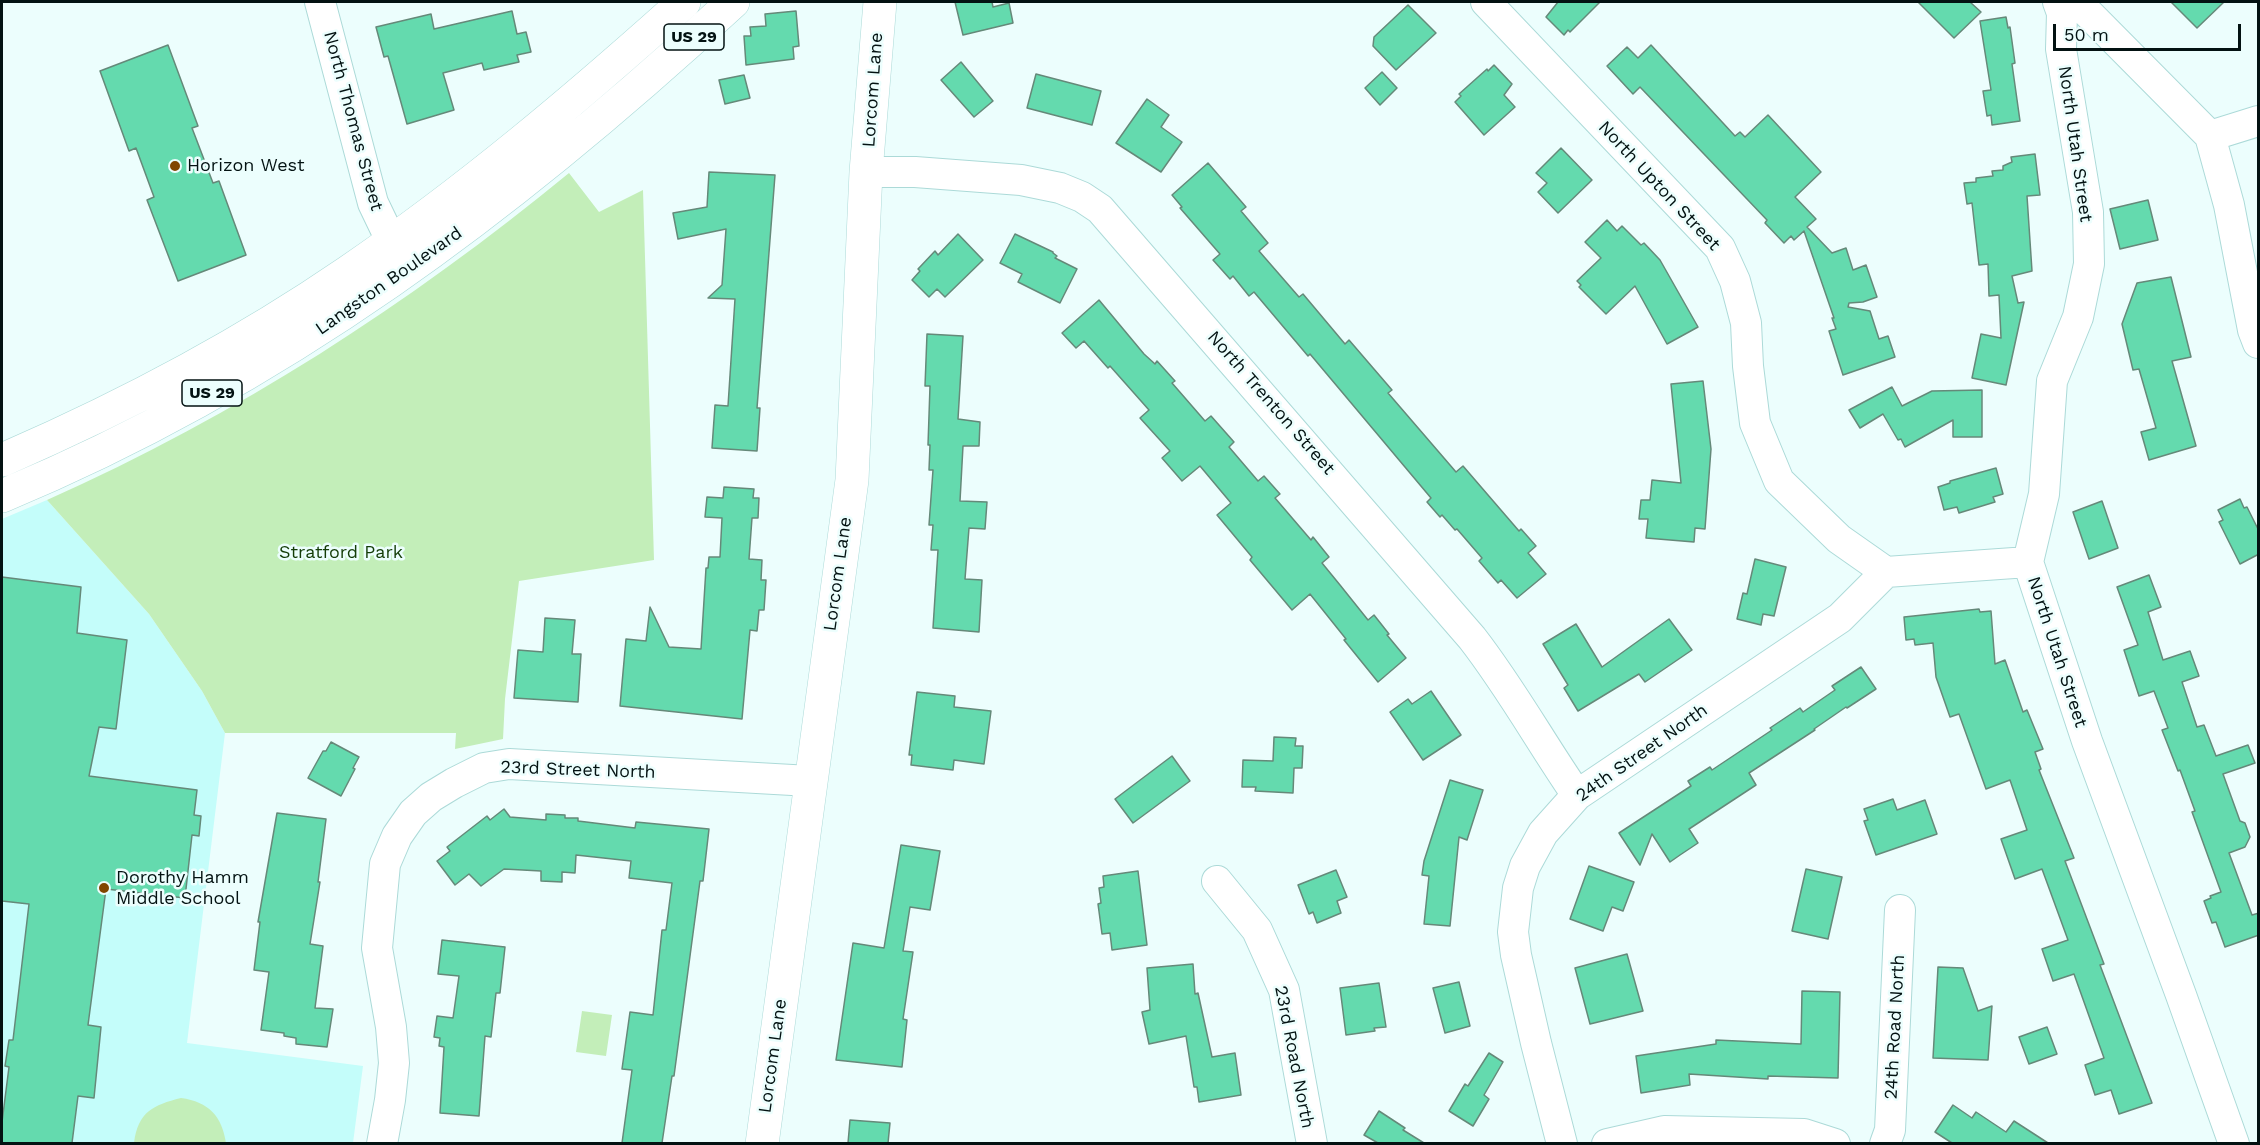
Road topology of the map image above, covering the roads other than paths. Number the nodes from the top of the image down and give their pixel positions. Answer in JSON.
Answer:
{"nodes":[{"id":1,"x":320,"y":2,"type":"edge"},
{"id":2,"x":684,"y":2,"type":"edge"},
{"id":3,"x":733,"y":2,"type":"edge"},
{"id":4,"x":880,"y":2,"type":"edge"},
{"id":5,"x":1486,"y":2,"type":"edge"},
{"id":6,"x":2058,"y":2,"type":"edge"},
{"id":7,"x":2077,"y":2,"type":"edge"},
{"id":8,"x":633,"y":47,"type":"junction"},
{"id":9,"x":655,"y":72,"type":"junction"},
{"id":10,"x":2259,"y":121,"type":"edge"},
{"id":11,"x":2210,"y":136,"type":"junction"},
{"id":12,"x":866,"y":172,"type":"junction"},
{"id":13,"x":392,"y":241,"type":"junction"},
{"id":14,"x":410,"y":268,"type":"junction"},
{"id":15,"x":2259,"y":343,"type":"edge"},
{"id":16,"x":2,"y":460,"type":"edge"},
{"id":17,"x":2,"y":496,"type":"edge"},
{"id":18,"x":2028,"y":562,"type":"junction"},
{"id":19,"x":1886,"y":572,"type":"junction"},
{"id":20,"x":810,"y":781,"type":"junction"},
{"id":21,"x":1577,"y":795,"type":"junction"},
{"id":22,"x":1217,"y":880,"type":"dead end"},
{"id":23,"x":1900,"y":910,"type":"dead end"},
{"id":24,"x":382,"y":1143,"type":"edge"},
{"id":25,"x":762,"y":1143,"type":"edge"},
{"id":26,"x":1312,"y":1143,"type":"edge"},
{"id":27,"x":1562,"y":1143,"type":"edge"},
{"id":28,"x":1607,"y":1143,"type":"edge"},
{"id":29,"x":1835,"y":1143,"type":"edge"},
{"id":30,"x":1885,"y":1143,"type":"edge"},
{"id":31,"x":2234,"y":1143,"type":"edge"}],
"edges":[{"from":1,"to":13,"type":"street","name":"North Thomas Street"},
{"from":2,"to":8,"type":"main road","name":"Langston Boulevard","number":"US 29"},
{"from":3,"to":9,"type":"main road","name":"Langston Boulevard","number":"US 29"},
{"from":4,"to":12,"type":"main road","name":"Lorcom Lane"},
{"from":5,"to":19,"type":"street","name":"North Upton Street"},
{"from":6,"to":18,"type":"street","name":"North Utah Street"},
{"from":7,"to":11,"type":"street"},
{"from":8,"to":9,"type":"main road"},
{"from":8,"to":13,"type":"main road","name":"Langston Boulevard","number":"US 29"},
{"from":9,"to":14,"type":"main road","name":"Langston Boulevard","number":"US 29"},
{"from":10,"to":11,"type":"street"},
{"from":11,"to":15,"type":"street"},
{"from":12,"to":20,"type":"main road","name":"Lorcom Lane"},
{"from":12,"to":21,"type":"street","name":"North Trenton Street"},
{"from":13,"to":14,"type":"street","name":"North Thomas Street"},
{"from":13,"to":16,"type":"main road","name":"Langston Boulevard","number":"US 29"},
{"from":14,"to":17,"type":"main road","name":"Langston Boulevard","number":"US 29"},
{"from":18,"to":19,"type":"street"},
{"from":18,"to":31,"type":"street","name":"North Utah Street"},
{"from":19,"to":21,"type":"street","name":"24th Street North"},
{"from":20,"to":24,"type":"street","name":"23rd Street North"},
{"from":20,"to":25,"type":"main road","name":"Lorcom Lane"},
{"from":21,"to":27,"type":"street","name":"24th Street North"},
{"from":22,"to":26,"type":"street","name":"23rd Road North"},
{"from":23,"to":30,"type":"street","name":"24th Road North"},
{"from":28,"to":29,"type":"street"}]}
